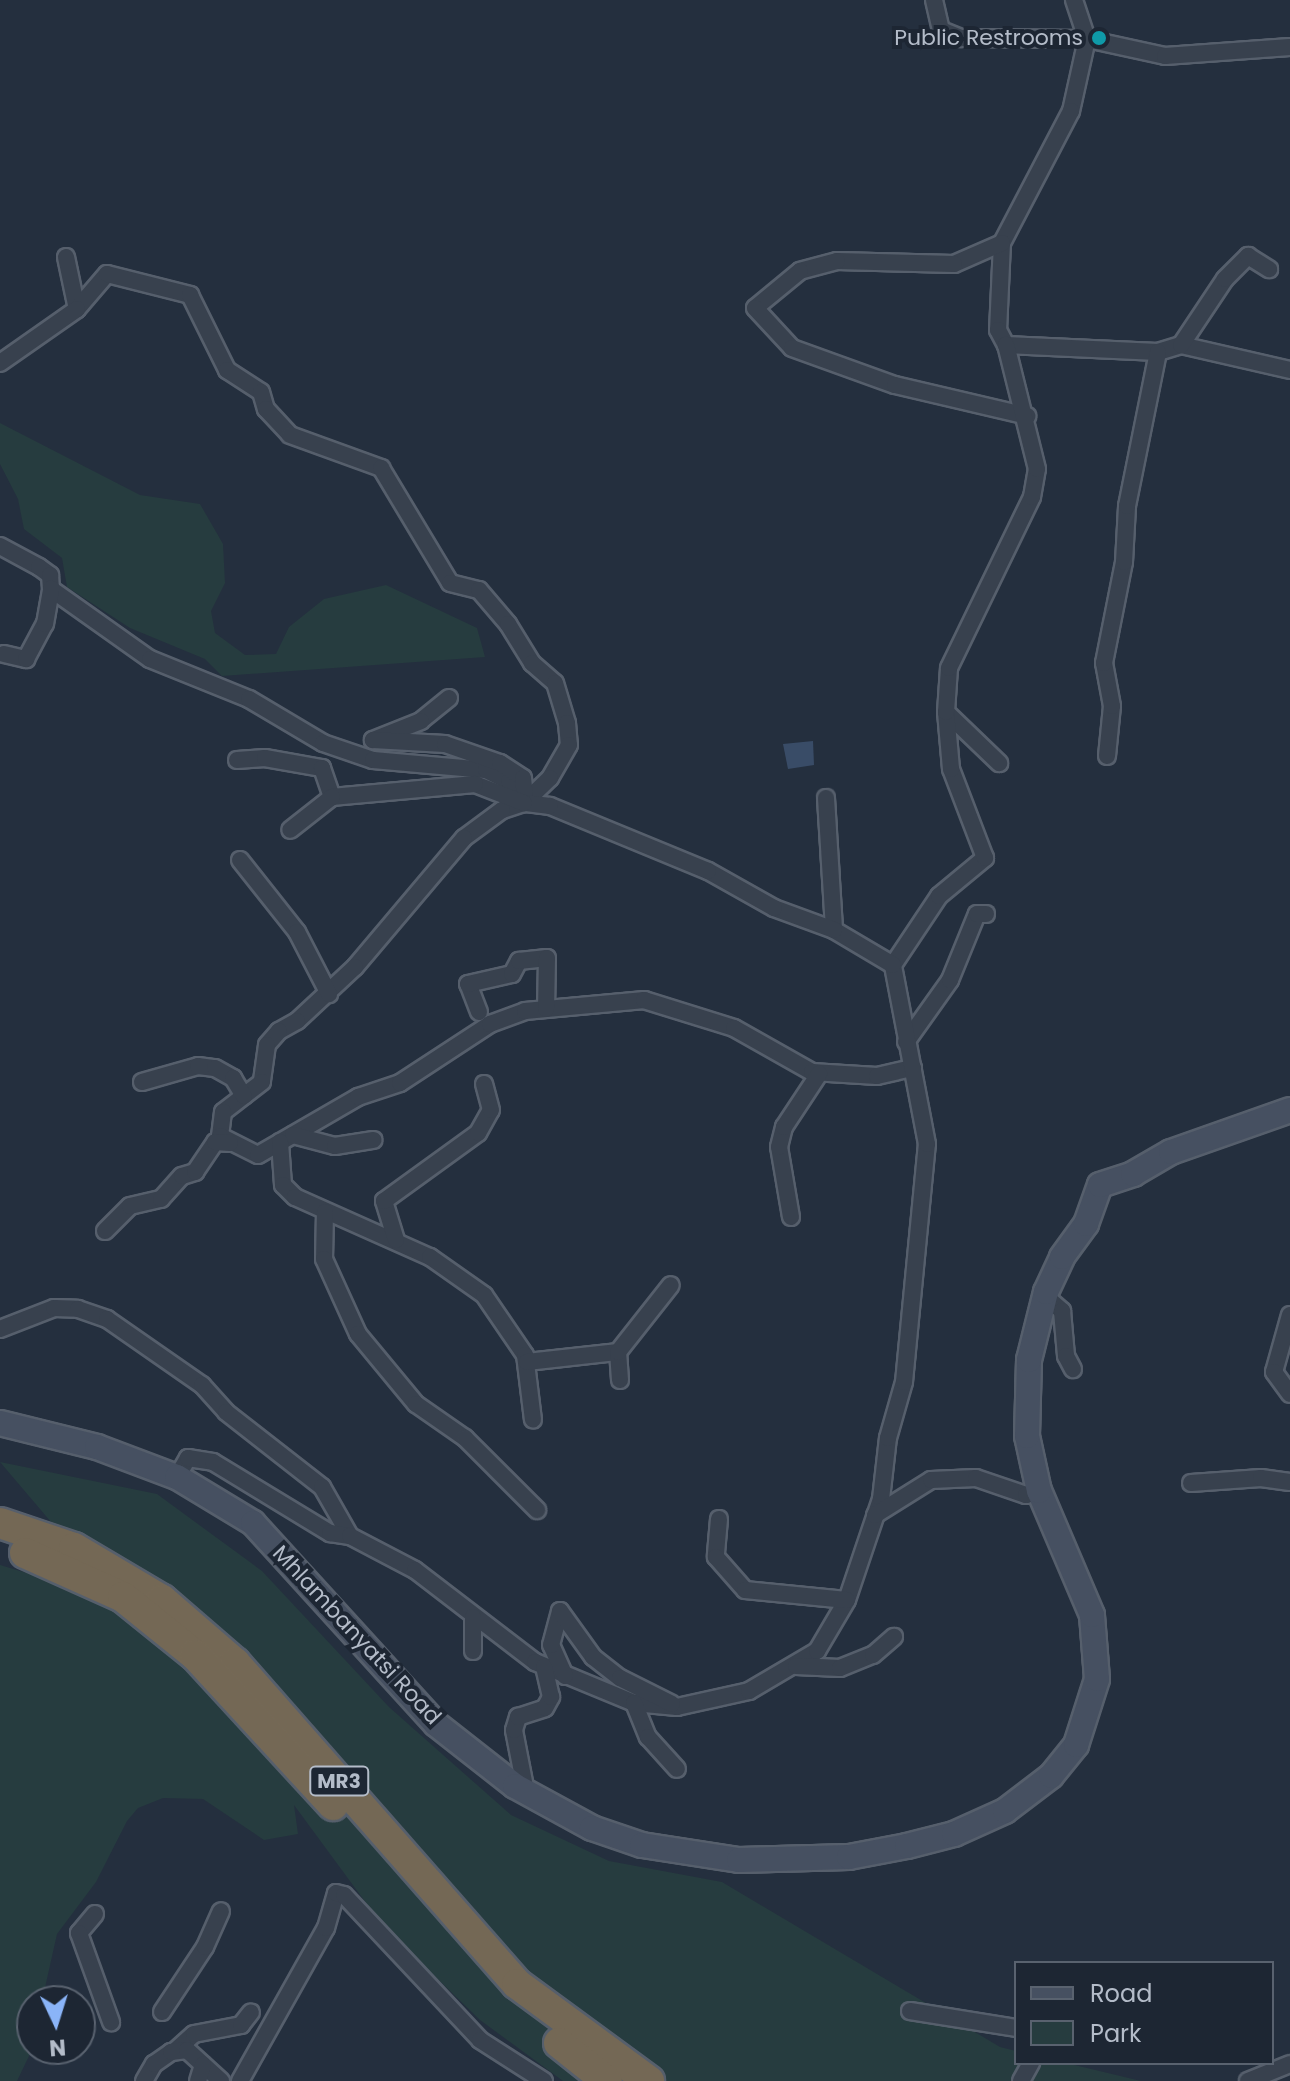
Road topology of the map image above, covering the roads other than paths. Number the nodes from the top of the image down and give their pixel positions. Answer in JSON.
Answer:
{"nodes":[{"id":1,"x":934,"y":0,"type":"edge"},
{"id":2,"x":1074,"y":0,"type":"edge"},
{"id":3,"x":1087,"y":39,"type":"junction"},
{"id":4,"x":1283,"y":47,"type":"edge"},
{"id":5,"x":1268,"y":64,"type":"dead end"},
{"id":6,"x":1002,"y":243,"type":"junction"},
{"id":7,"x":66,"y":257,"type":"dead end"},
{"id":8,"x":1269,"y":269,"type":"dead end"},
{"id":9,"x":77,"y":309,"type":"junction"},
{"id":10,"x":1006,"y":345,"type":"junction"},
{"id":11,"x":1181,"y":345,"type":"junction"},
{"id":12,"x":1158,"y":352,"type":"junction"},
{"id":13,"x":0,"y":363,"type":"edge"},
{"id":14,"x":1290,"y":370,"type":"edge"},
{"id":15,"x":1027,"y":416,"type":"junction"},
{"id":16,"x":0,"y":546,"type":"edge"},
{"id":17,"x":51,"y":589,"type":"junction"},
{"id":18,"x":4,"y":654,"type":"dead end"},
{"id":19,"x":449,"y":698,"type":"dead end"},
{"id":20,"x":946,"y":712,"type":"junction"},
{"id":21,"x":1107,"y":756,"type":"dead end"},
{"id":22,"x":237,"y":760,"type":"dead end"},
{"id":23,"x":999,"y":763,"type":"dead end"},
{"id":24,"x":332,"y":797,"type":"junction"},
{"id":25,"x":826,"y":798,"type":"dead end"},
{"id":26,"x":524,"y":803,"type":"junction"},
{"id":27,"x":290,"y":830,"type":"dead end"},
{"id":28,"x":240,"y":860,"type":"dead end"},
{"id":29,"x":986,"y":914,"type":"dead end"},
{"id":30,"x":834,"y":930,"type":"junction"},
{"id":31,"x":893,"y":965,"type":"junction"},
{"id":32,"x":329,"y":994,"type":"junction"},
{"id":33,"x":546,"y":1009,"type":"junction"},
{"id":34,"x":479,"y":1012,"type":"dead end"},
{"id":35,"x":906,"y":1042,"type":"junction"},
{"id":36,"x":913,"y":1068,"type":"junction"},
{"id":37,"x":819,"y":1074,"type":"junction"},
{"id":38,"x":142,"y":1082,"type":"dead end"},
{"id":39,"x":484,"y":1084,"type":"dead end"},
{"id":40,"x":244,"y":1096,"type":"junction"},
{"id":41,"x":1290,"y":1110,"type":"edge"},
{"id":42,"x":286,"y":1139,"type":"junction"},
{"id":43,"x":374,"y":1140,"type":"dead end"},
{"id":44,"x":230,"y":1143,"type":"junction"},
{"id":45,"x":325,"y":1212,"type":"junction"},
{"id":46,"x":791,"y":1217,"type":"dead end"},
{"id":47,"x":105,"y":1231,"type":"dead end"},
{"id":48,"x":396,"y":1240,"type":"junction"},
{"id":49,"x":671,"y":1285,"type":"dead end"},
{"id":50,"x":1045,"y":1296,"type":"junction"},
{"id":51,"x":1290,"y":1315,"type":"edge"},
{"id":52,"x":0,"y":1329,"type":"edge"},
{"id":53,"x":618,"y":1352,"type":"junction"},
{"id":54,"x":527,"y":1362,"type":"junction"},
{"id":55,"x":1073,"y":1369,"type":"dead end"},
{"id":56,"x":620,"y":1380,"type":"dead end"},
{"id":57,"x":1290,"y":1394,"type":"edge"},
{"id":58,"x":533,"y":1420,"type":"dead end"},
{"id":59,"x":0,"y":1423,"type":"edge"},
{"id":60,"x":177,"y":1477,"type":"junction"},
{"id":61,"x":1290,"y":1482,"type":"edge"},
{"id":62,"x":1191,"y":1483,"type":"dead end"},
{"id":63,"x":1039,"y":1491,"type":"junction"},
{"id":64,"x":537,"y":1510,"type":"dead end"},
{"id":65,"x":875,"y":1515,"type":"junction"},
{"id":66,"x":719,"y":1519,"type":"dead end"},
{"id":67,"x":0,"y":1523,"type":"edge"},
{"id":68,"x":350,"y":1536,"type":"junction"},
{"id":69,"x":0,"y":1544,"type":"edge"},
{"id":70,"x":847,"y":1600,"type":"junction"},
{"id":71,"x":473,"y":1617,"type":"junction"},
{"id":72,"x":894,"y":1637,"type":"dead end"},
{"id":73,"x":473,"y":1651,"type":"dead end"},
{"id":74,"x":796,"y":1666,"type":"junction"},
{"id":75,"x":544,"y":1667,"type":"junction"},
{"id":76,"x":565,"y":1676,"type":"junction"},
{"id":77,"x":634,"y":1703,"type":"junction"},
{"id":78,"x":677,"y":1707,"type":"junction"},
{"id":79,"x":677,"y":1769,"type":"dead end"},
{"id":80,"x":526,"y":1792,"type":"junction"},
{"id":81,"x":221,"y":1911,"type":"dead end"},
{"id":82,"x":95,"y":1914,"type":"dead end"},
{"id":83,"x":910,"y":2011,"type":"dead end"},
{"id":84,"x":162,"y":2012,"type":"dead end"},
{"id":85,"x":251,"y":2012,"type":"dead end"},
{"id":86,"x":111,"y":2022,"type":"dead end"},
{"id":87,"x":1014,"y":2028,"type":"edge"},
{"id":88,"x":173,"y":2051,"type":"junction"},
{"id":89,"x":1288,"y":2070,"type":"edge"},
{"id":90,"x":201,"y":2073,"type":"edge"},
{"id":91,"x":144,"y":2081,"type":"edge"},
{"id":92,"x":221,"y":2081,"type":"edge"},
{"id":93,"x":240,"y":2081,"type":"edge"},
{"id":94,"x":544,"y":2081,"type":"edge"},
{"id":95,"x":607,"y":2081,"type":"edge"},
{"id":96,"x":649,"y":2081,"type":"edge"},
{"id":97,"x":1248,"y":2081,"type":"edge"}],
"edges":[{"from":1,"to":3,"type":"street"},
{"from":2,"to":3,"type":"street"},
{"from":3,"to":4,"type":"street"},
{"from":3,"to":6,"type":"street"},
{"from":4,"to":5,"type":"street"},
{"from":6,"to":10,"type":"street"},
{"from":6,"to":15,"type":"street"},
{"from":7,"to":9,"type":"street"},
{"from":8,"to":11,"type":"street"},
{"from":9,"to":13,"type":"street"},
{"from":9,"to":26,"type":"street"},
{"from":10,"to":12,"type":"street"},
{"from":10,"to":15,"type":"street"},
{"from":11,"to":12,"type":"street"},
{"from":11,"to":14,"type":"street"},
{"from":12,"to":21,"type":"street"},
{"from":15,"to":20,"type":"street"},
{"from":16,"to":17,"type":"street"},
{"from":17,"to":18,"type":"street"},
{"from":17,"to":26,"type":"street"},
{"from":19,"to":26,"type":"street"},
{"from":20,"to":23,"type":"street"},
{"from":20,"to":31,"type":"street"},
{"from":22,"to":24,"type":"street"},
{"from":24,"to":26,"type":"street"},
{"from":24,"to":27,"type":"street"},
{"from":25,"to":30,"type":"street"},
{"from":26,"to":30,"type":"street"},
{"from":26,"to":32,"type":"street"},
{"from":28,"to":32,"type":"street"},
{"from":29,"to":35,"type":"street"},
{"from":30,"to":31,"type":"street"},
{"from":31,"to":35,"type":"street"},
{"from":32,"to":40,"type":"street"},
{"from":33,"to":34,"type":"street"},
{"from":33,"to":37,"type":"street"},
{"from":33,"to":42,"type":"street"},
{"from":35,"to":36,"type":"street"},
{"from":36,"to":37,"type":"street"},
{"from":36,"to":65,"type":"street"},
{"from":37,"to":46,"type":"street"},
{"from":38,"to":40,"type":"street"},
{"from":39,"to":48,"type":"street"},
{"from":40,"to":44,"type":"street"},
{"from":41,"to":50,"type":"main road","name":"Mhlambanyatsi Road"},
{"from":42,"to":43,"type":"street"},
{"from":42,"to":44,"type":"street"},
{"from":42,"to":45,"type":"street"},
{"from":44,"to":47,"type":"street"},
{"from":45,"to":48,"type":"street"},
{"from":45,"to":64,"type":"street"},
{"from":48,"to":54,"type":"street"},
{"from":49,"to":53,"type":"street"},
{"from":50,"to":55,"type":"street"},
{"from":50,"to":63,"type":"main road","name":"Mhlambanyatsi Road"},
{"from":51,"to":57,"type":"street"},
{"from":52,"to":68,"type":"street"},
{"from":53,"to":54,"type":"street"},
{"from":53,"to":56,"type":"street"},
{"from":54,"to":58,"type":"street"},
{"from":59,"to":60,"type":"main road","name":"Mhlambanyatsi Road"},
{"from":60,"to":68,"type":"street"},
{"from":60,"to":80,"type":"main road","name":"Mhlambanyatsi Road"},
{"from":61,"to":62,"type":"street"},
{"from":63,"to":65,"type":"street"},
{"from":63,"to":80,"type":"main road","name":"Mhlambanyatsi Road"},
{"from":65,"to":70,"type":"street"},
{"from":66,"to":70,"type":"street"},
{"from":67,"to":96,"type":"highway","number":"MR3"},
{"from":68,"to":71,"type":"street"},
{"from":69,"to":95,"type":"highway","number":"MR3"},
{"from":70,"to":74,"type":"street"},
{"from":71,"to":73,"type":"street"},
{"from":71,"to":75,"type":"street"},
{"from":72,"to":74,"type":"street"},
{"from":74,"to":78,"type":"street"},
{"from":75,"to":76,"type":"street"},
{"from":75,"to":80,"type":"street"},
{"from":76,"to":77,"type":"street"},
{"from":76,"to":78,"type":"street"},
{"from":77,"to":78,"type":"street"},
{"from":77,"to":79,"type":"street"},
{"from":81,"to":84,"type":"street"},
{"from":82,"to":86,"type":"street"},
{"from":83,"to":87,"type":"street"},
{"from":85,"to":88,"type":"street"},
{"from":88,"to":90,"type":"street"},
{"from":88,"to":91,"type":"street"},
{"from":89,"to":97,"type":"street"},
{"from":90,"to":92,"type":"street"},
{"from":93,"to":94,"type":"street"}]}
